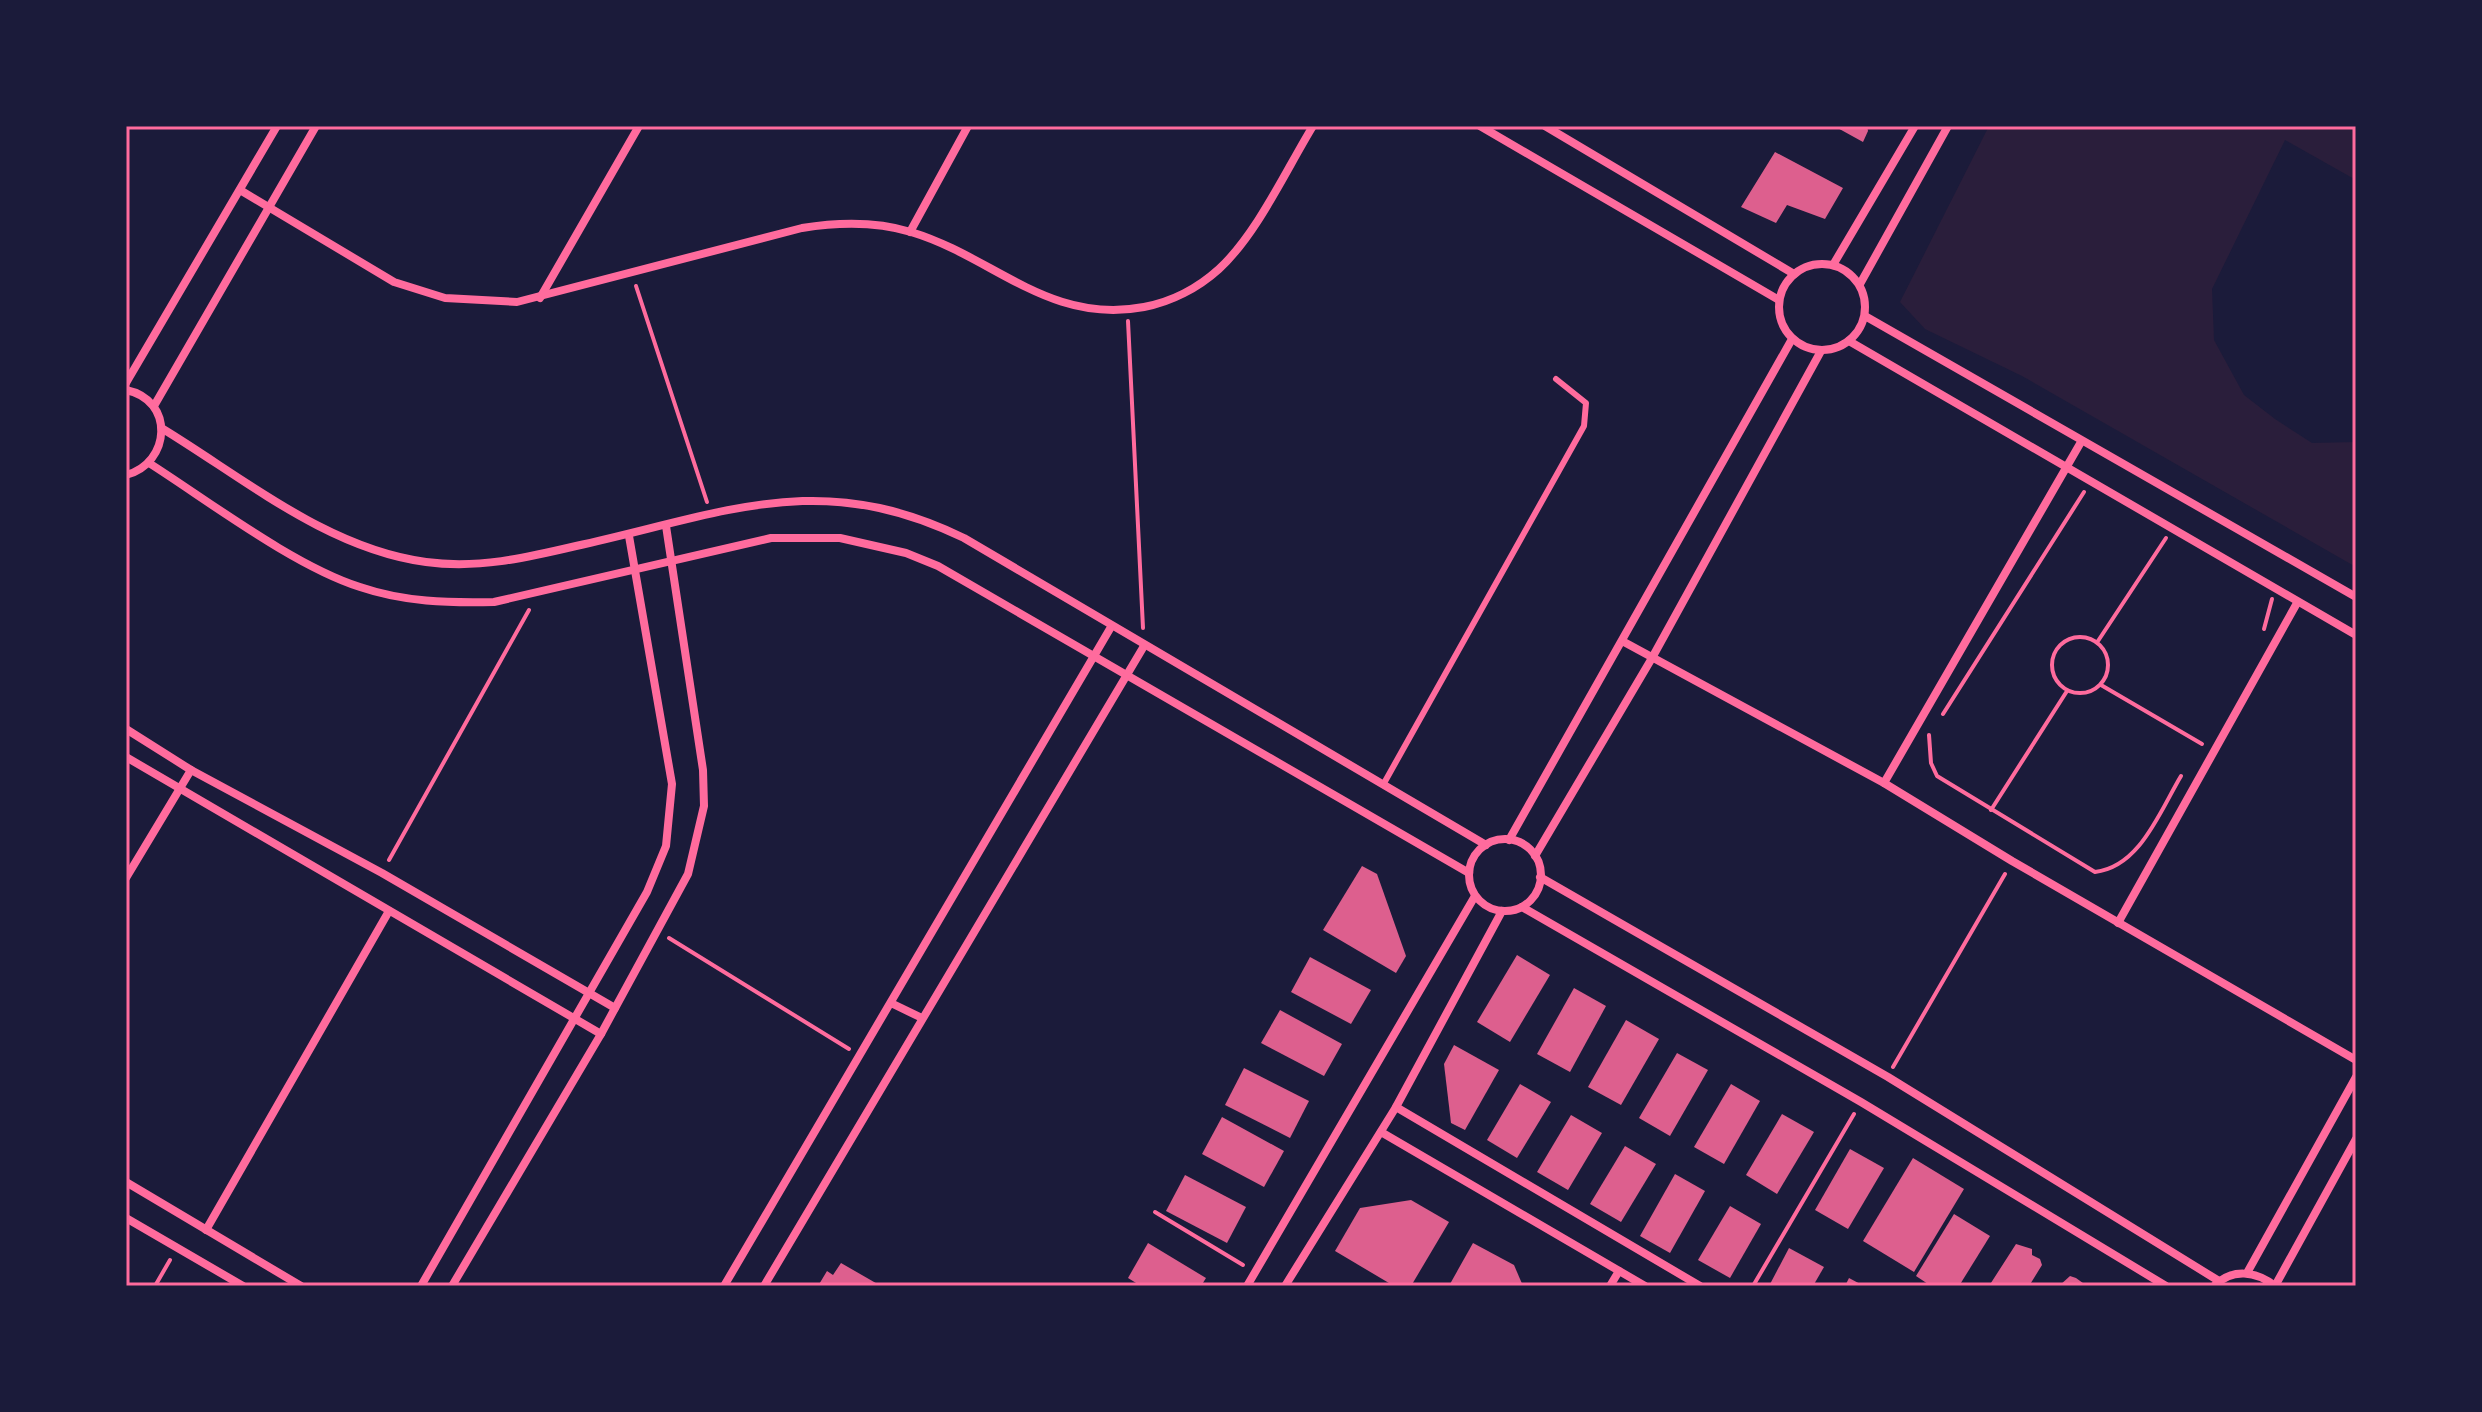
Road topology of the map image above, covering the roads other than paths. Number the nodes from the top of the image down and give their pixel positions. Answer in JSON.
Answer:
{"nodes":[{"id":1,"x":277,"y":126,"type":"edge"},
{"id":2,"x":316,"y":126,"type":"edge"},
{"id":3,"x":639,"y":126,"type":"edge"},
{"id":4,"x":968,"y":126,"type":"edge"},
{"id":5,"x":1313,"y":126,"type":"edge"},
{"id":6,"x":1480,"y":126,"type":"edge"},
{"id":7,"x":1545,"y":126,"type":"edge"},
{"id":8,"x":1915,"y":126,"type":"edge"},
{"id":9,"x":1948,"y":126,"type":"edge"},
{"id":10,"x":240,"y":190,"type":"junction"},
{"id":11,"x":269,"y":208,"type":"junction"},
{"id":12,"x":910,"y":232,"type":"junction"},
{"id":13,"x":1833,"y":265,"type":"junction"},
{"id":14,"x":1794,"y":274,"type":"junction"},
{"id":15,"x":1860,"y":284,"type":"junction"},
{"id":16,"x":540,"y":298,"type":"junction"},
{"id":17,"x":1779,"y":300,"type":"junction"},
{"id":18,"x":1865,"y":316,"type":"junction"},
{"id":19,"x":1792,"y":339,"type":"junction"},
{"id":20,"x":1849,"y":341,"type":"junction"},
{"id":21,"x":1821,"y":351,"type":"junction"},
{"id":22,"x":1556,"y":379,"type":"dead end"},
{"id":23,"x":126,"y":383,"type":"edge"},
{"id":24,"x":126,"y":390,"type":"edge"},
{"id":25,"x":154,"y":406,"type":"junction"},
{"id":26,"x":163,"y":429,"type":"junction"},
{"id":27,"x":2081,"y":442,"type":"junction"},
{"id":28,"x":149,"y":463,"type":"junction"},
{"id":29,"x":2066,"y":468,"type":"junction"},
{"id":30,"x":126,"y":475,"type":"edge"},
{"id":31,"x":666,"y":526,"type":"junction"},
{"id":32,"x":629,"y":536,"type":"junction"},
{"id":33,"x":671,"y":560,"type":"junction"},
{"id":34,"x":635,"y":569,"type":"junction"},
{"id":35,"x":2356,"y":597,"type":"edge"},
{"id":36,"x":2297,"y":603,"type":"junction"},
{"id":37,"x":1111,"y":627,"type":"junction"},
{"id":38,"x":2356,"y":635,"type":"edge"},
{"id":39,"x":1624,"y":642,"type":"junction"},
{"id":40,"x":1144,"y":646,"type":"junction"},
{"id":41,"x":1094,"y":655,"type":"junction"},
{"id":42,"x":1652,"y":658,"type":"junction"},
{"id":43,"x":1128,"y":674,"type":"junction"},
{"id":44,"x":126,"y":729,"type":"edge"},
{"id":45,"x":126,"y":757,"type":"edge"},
{"id":46,"x":191,"y":770,"type":"junction"},
{"id":47,"x":1884,"y":783,"type":"junction"},
{"id":48,"x":1383,"y":785,"type":"junction"},
{"id":49,"x":180,"y":789,"type":"junction"},
{"id":50,"x":1509,"y":840,"type":"junction"},
{"id":51,"x":1486,"y":845,"type":"junction"},
{"id":52,"x":1535,"y":856,"type":"junction"},
{"id":53,"x":1469,"y":873,"type":"junction"},
{"id":54,"x":1540,"y":877,"type":"junction"},
{"id":55,"x":126,"y":878,"type":"edge"},
{"id":56,"x":1475,"y":896,"type":"junction"},
{"id":57,"x":1522,"y":907,"type":"junction"},
{"id":58,"x":389,"y":911,"type":"junction"},
{"id":59,"x":1502,"y":911,"type":"junction"},
{"id":60,"x":2118,"y":923,"type":"junction"},
{"id":61,"x":588,"y":993,"type":"junction"},
{"id":62,"x":893,"y":1004,"type":"junction"},
{"id":63,"x":615,"y":1008,"type":"junction"},
{"id":64,"x":574,"y":1018,"type":"junction"},
{"id":65,"x":922,"y":1018,"type":"junction"},
{"id":66,"x":601,"y":1034,"type":"junction"},
{"id":67,"x":2356,"y":1060,"type":"edge"},
{"id":68,"x":2356,"y":1077,"type":"edge"},
{"id":69,"x":1396,"y":1107,"type":"junction"},
{"id":70,"x":1381,"y":1132,"type":"junction"},
{"id":71,"x":2356,"y":1139,"type":"edge"},
{"id":72,"x":126,"y":1182,"type":"edge"},
{"id":73,"x":126,"y":1218,"type":"edge"},
{"id":74,"x":206,"y":1230,"type":"junction"},
{"id":75,"x":1619,"y":1271,"type":"junction"},
{"id":76,"x":2247,"y":1273,"type":"junction"},
{"id":77,"x":2216,"y":1284,"type":"edge"},
{"id":78,"x":243,"y":1286,"type":"edge"},
{"id":79,"x":301,"y":1286,"type":"edge"},
{"id":80,"x":421,"y":1286,"type":"edge"},
{"id":81,"x":452,"y":1286,"type":"edge"},
{"id":82,"x":724,"y":1286,"type":"edge"},
{"id":83,"x":764,"y":1286,"type":"edge"},
{"id":84,"x":1247,"y":1286,"type":"edge"},
{"id":85,"x":1285,"y":1286,"type":"edge"},
{"id":86,"x":1610,"y":1286,"type":"edge"},
{"id":87,"x":1645,"y":1286,"type":"edge"},
{"id":88,"x":1700,"y":1286,"type":"edge"},
{"id":89,"x":2166,"y":1286,"type":"edge"},
{"id":90,"x":2275,"y":1286,"type":"edge"}],
"edges":[{"from":1,"to":10,"type":"street"},
{"from":2,"to":11,"type":"street"},
{"from":3,"to":16,"type":"street"},
{"from":4,"to":12,"type":"street"},
{"from":5,"to":12,"type":"street"},
{"from":6,"to":17,"type":"street"},
{"from":7,"to":14,"type":"street"},
{"from":8,"to":13,"type":"street"},
{"from":9,"to":15,"type":"street"},
{"from":10,"to":11,"type":"street"},
{"from":10,"to":23,"type":"street"},
{"from":11,"to":16,"type":"street"},
{"from":11,"to":25,"type":"street"},
{"from":12,"to":16,"type":"street"},
{"from":13,"to":14,"type":"street"},
{"from":13,"to":15,"type":"street"},
{"from":14,"to":17,"type":"street"},
{"from":15,"to":18,"type":"street"},
{"from":17,"to":19,"type":"street"},
{"from":18,"to":20,"type":"street"},
{"from":18,"to":27,"type":"street"},
{"from":19,"to":21,"type":"street"},
{"from":19,"to":39,"type":"street"},
{"from":20,"to":21,"type":"street"},
{"from":20,"to":29,"type":"street"},
{"from":21,"to":42,"type":"street"},
{"from":22,"to":48,"type":"lane"},
{"from":24,"to":25,"type":"street"},
{"from":25,"to":26,"type":"street"},
{"from":26,"to":28,"type":"street"},
{"from":26,"to":32,"type":"street"},
{"from":27,"to":29,"type":"street"},
{"from":27,"to":35,"type":"street"},
{"from":28,"to":30,"type":"street"},
{"from":28,"to":34,"type":"street"},
{"from":29,"to":36,"type":"street"},
{"from":29,"to":47,"type":"street"},
{"from":31,"to":32,"type":"street"},
{"from":31,"to":33,"type":"street"},
{"from":31,"to":37,"type":"street"},
{"from":32,"to":34,"type":"street"},
{"from":33,"to":34,"type":"street"},
{"from":33,"to":41,"type":"street"},
{"from":33,"to":63,"type":"street"},
{"from":34,"to":61,"type":"street"},
{"from":36,"to":38,"type":"street"},
{"from":36,"to":60,"type":"street"},
{"from":37,"to":40,"type":"street"},
{"from":37,"to":41,"type":"street"},
{"from":39,"to":42,"type":"street"},
{"from":39,"to":50,"type":"street"},
{"from":40,"to":43,"type":"street"},
{"from":40,"to":48,"type":"street"},
{"from":41,"to":43,"type":"street"},
{"from":41,"to":62,"type":"street"},
{"from":42,"to":47,"type":"street"},
{"from":42,"to":52,"type":"street"},
{"from":43,"to":53,"type":"street"},
{"from":43,"to":65,"type":"street"},
{"from":44,"to":46,"type":"street"},
{"from":45,"to":49,"type":"street"},
{"from":46,"to":49,"type":"street"},
{"from":46,"to":61,"type":"street"},
{"from":47,"to":60,"type":"street"},
{"from":48,"to":51,"type":"street"},
{"from":49,"to":55,"type":"street"},
{"from":49,"to":58,"type":"street"},
{"from":50,"to":51,"type":"street"},
{"from":50,"to":52,"type":"street"},
{"from":51,"to":53,"type":"street"},
{"from":52,"to":54,"type":"street"},
{"from":53,"to":56,"type":"street"},
{"from":54,"to":57,"type":"street"},
{"from":54,"to":77,"type":"street"},
{"from":56,"to":59,"type":"street"},
{"from":56,"to":84,"type":"street"},
{"from":57,"to":59,"type":"street"},
{"from":57,"to":89,"type":"street"},
{"from":58,"to":64,"type":"street"},
{"from":58,"to":74,"type":"street"},
{"from":59,"to":69,"type":"street"},
{"from":60,"to":67,"type":"street"},
{"from":61,"to":63,"type":"street"},
{"from":61,"to":64,"type":"street"},
{"from":62,"to":65,"type":"street"},
{"from":62,"to":82,"type":"street"},
{"from":63,"to":66,"type":"street"},
{"from":64,"to":66,"type":"street"},
{"from":64,"to":80,"type":"street"},
{"from":65,"to":83,"type":"street"},
{"from":66,"to":81,"type":"street"},
{"from":68,"to":76,"type":"street"},
{"from":69,"to":70,"type":"street"},
{"from":69,"to":88,"type":"street"},
{"from":70,"to":75,"type":"street"},
{"from":70,"to":85,"type":"street"},
{"from":71,"to":90,"type":"street"},
{"from":72,"to":74,"type":"street"},
{"from":73,"to":78,"type":"street"},
{"from":74,"to":79,"type":"street"},
{"from":75,"to":86,"type":"street"},
{"from":75,"to":87,"type":"street"},
{"from":76,"to":77,"type":"street"},
{"from":76,"to":90,"type":"street"}]}
